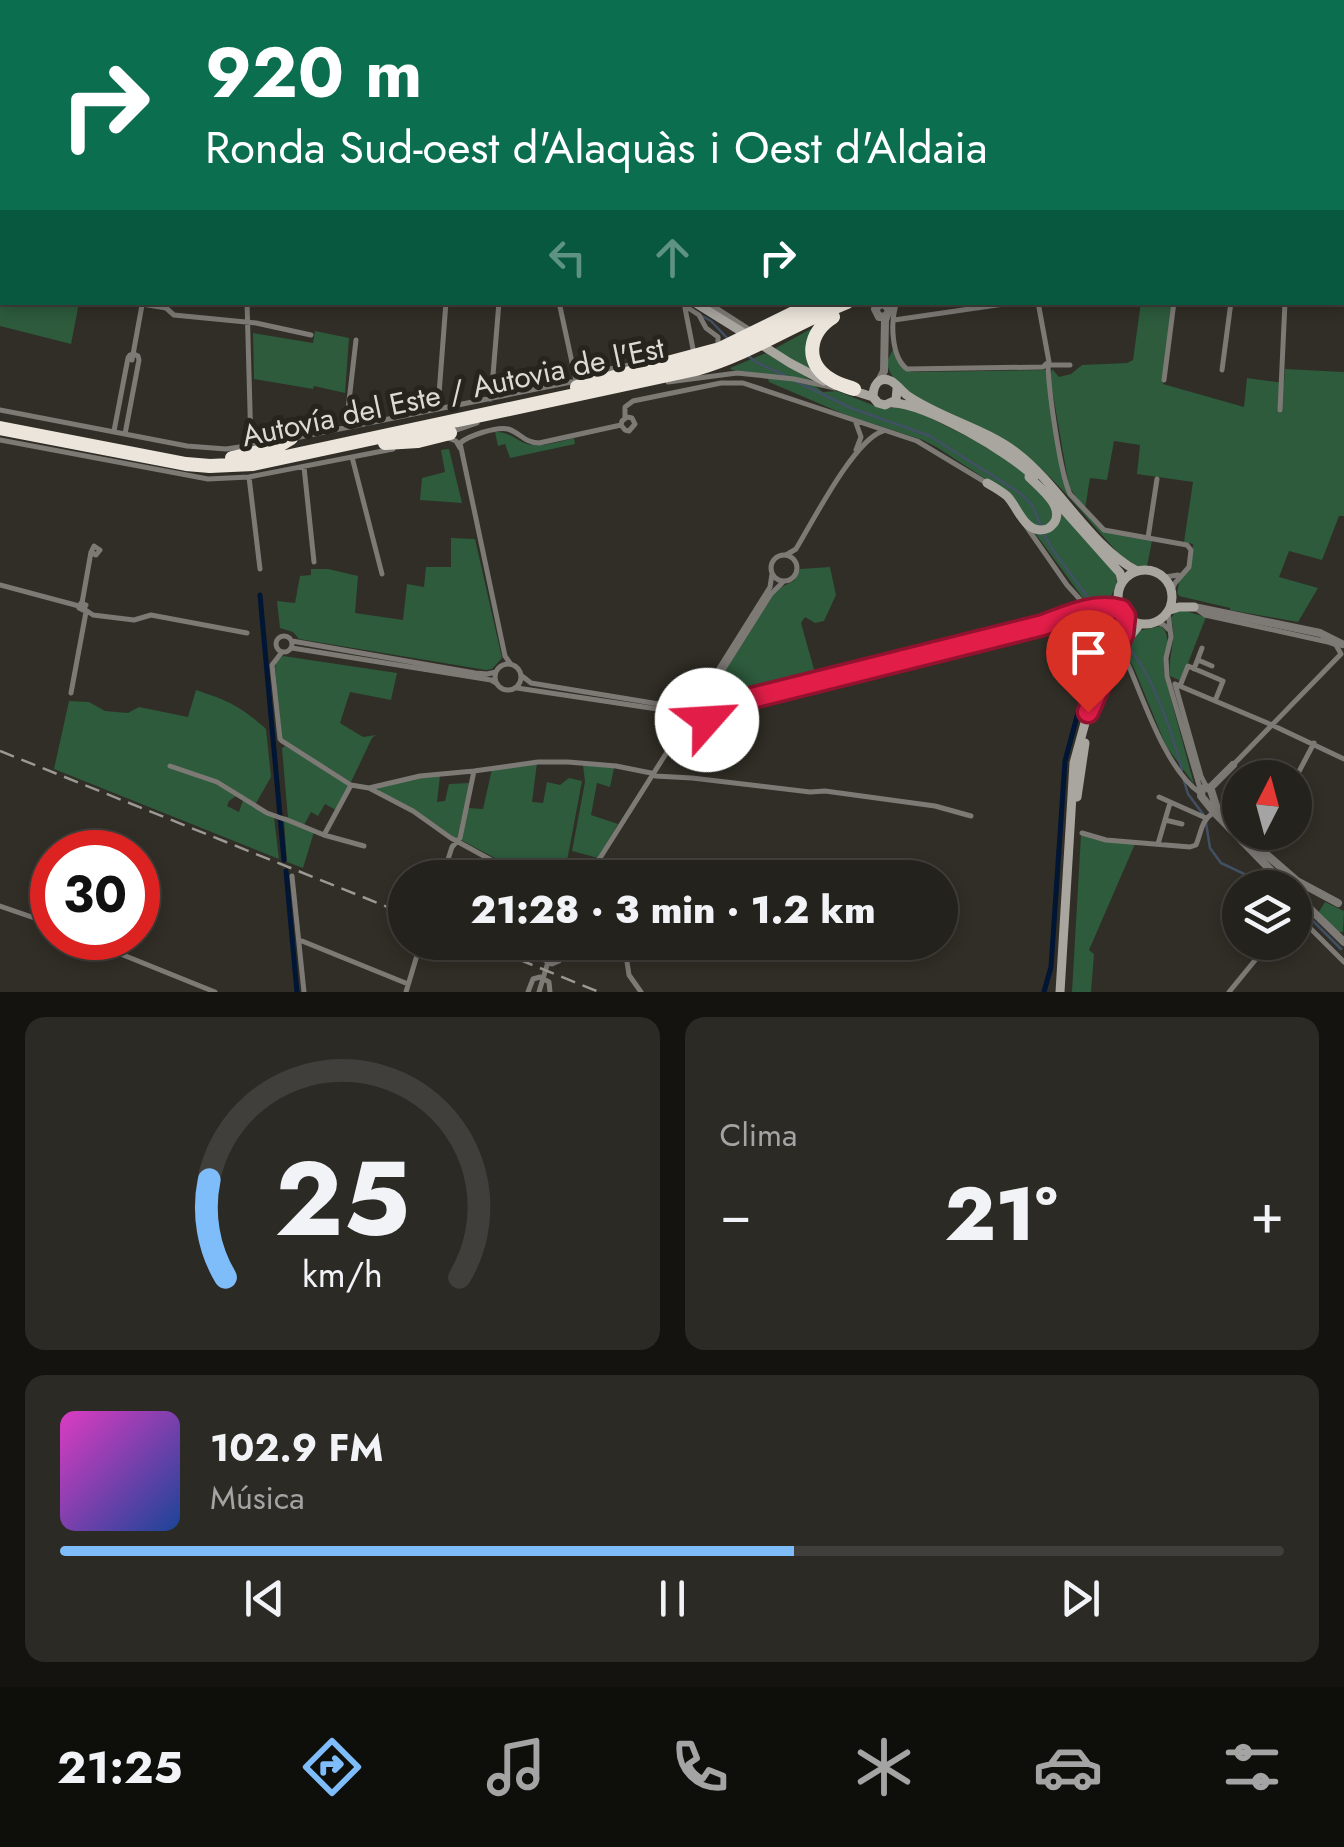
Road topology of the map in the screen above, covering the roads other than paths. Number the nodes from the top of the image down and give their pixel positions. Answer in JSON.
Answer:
{"nodes":[{"id":1,"x":142,"y":305,"type":"edge"},
{"id":2,"x":148,"y":305,"type":"edge"},
{"id":3,"x":247,"y":305,"type":"edge"},
{"id":4,"x":446,"y":305,"type":"edge"},
{"id":5,"x":499,"y":305,"type":"edge"},
{"id":6,"x":560,"y":305,"type":"edge"},
{"id":7,"x":693,"y":305,"type":"edge"},
{"id":8,"x":694,"y":305,"type":"edge"},
{"id":9,"x":695,"y":305,"type":"edge"},
{"id":10,"x":695,"y":305,"type":"edge"},
{"id":11,"x":804,"y":305,"type":"edge"},
{"id":12,"x":806,"y":305,"type":"edge"},
{"id":13,"x":825,"y":305,"type":"edge"},
{"id":14,"x":962,"y":305,"type":"edge"},
{"id":15,"x":1038,"y":305,"type":"edge"},
{"id":16,"x":1174,"y":305,"type":"edge"},
{"id":17,"x":1231,"y":305,"type":"edge"},
{"id":18,"x":1285,"y":305,"type":"edge"},
{"id":19,"x":846,"y":306,"type":"edge"},
{"id":20,"x":888,"y":309,"type":"edge"},
{"id":21,"x":247,"y":323,"type":"junction"},
{"id":22,"x":311,"y":335,"type":"dead end"},
{"id":23,"x":895,"y":339,"type":"junction"},
{"id":24,"x":356,"y":340,"type":"dead end"},
{"id":25,"x":760,"y":341,"type":"junction"},
{"id":26,"x":716,"y":355,"type":"junction"},
{"id":27,"x":133,"y":357,"type":"junction"},
{"id":28,"x":884,"y":358,"type":"junction"},
{"id":29,"x":1070,"y":365,"type":"dead end"},
{"id":30,"x":1047,"y":366,"type":"junction"},
{"id":31,"x":1222,"y":370,"type":"dead end"},
{"id":32,"x":1164,"y":380,"type":"dead end"},
{"id":33,"x":669,"y":382,"type":"junction"},
{"id":34,"x":576,"y":384,"type":"junction"},
{"id":35,"x":894,"y":385,"type":"junction"},
{"id":36,"x":875,"y":388,"type":"junction"},
{"id":37,"x":851,"y":390,"type":"junction"},
{"id":38,"x":491,"y":399,"type":"junction"},
{"id":39,"x":893,"y":403,"type":"junction"},
{"id":40,"x":438,"y":407,"type":"junction"},
{"id":41,"x":0,"y":410,"type":"edge"},
{"id":42,"x":1280,"y":410,"type":"dead end"},
{"id":43,"x":850,"y":418,"type":"junction"},
{"id":44,"x":0,"y":425,"type":"edge"},
{"id":45,"x":346,"y":427,"type":"junction"},
{"id":46,"x":114,"y":432,"type":"junction"},
{"id":47,"x":891,"y":432,"type":"junction"},
{"id":48,"x":450,"y":433,"type":"junction"},
{"id":49,"x":125,"y":434,"type":"junction"},
{"id":50,"x":291,"y":438,"type":"junction"},
{"id":51,"x":0,"y":440,"type":"edge"},
{"id":52,"x":433,"y":440,"type":"junction"},
{"id":53,"x":251,"y":446,"type":"junction"},
{"id":54,"x":460,"y":448,"type":"junction"},
{"id":55,"x":346,"y":452,"type":"junction"},
{"id":56,"x":1009,"y":455,"type":"junction"},
{"id":57,"x":853,"y":456,"type":"junction"},
{"id":58,"x":232,"y":458,"type":"junction"},
{"id":59,"x":304,"y":467,"type":"junction"},
{"id":60,"x":249,"y":477,"type":"junction"},
{"id":61,"x":1157,"y":479,"type":"dead end"},
{"id":62,"x":986,"y":483,"type":"junction"},
{"id":63,"x":1148,"y":538,"type":"junction"},
{"id":64,"x":93,"y":553,"type":"dead end"},
{"id":65,"x":786,"y":555,"type":"junction"},
{"id":66,"x":314,"y":562,"type":"dead end"},
{"id":67,"x":260,"y":569,"type":"dead end"},
{"id":68,"x":1137,"y":571,"type":"junction"},
{"id":69,"x":382,"y":574,"type":"dead end"},
{"id":70,"x":772,"y":574,"type":"junction"},
{"id":71,"x":1181,"y":574,"type":"junction"},
{"id":72,"x":1165,"y":578,"type":"junction"},
{"id":73,"x":783,"y":582,"type":"junction"},
{"id":74,"x":1122,"y":582,"type":"junction"},
{"id":75,"x":1067,"y":585,"type":"junction"},
{"id":76,"x":0,"y":586,"type":"edge"},
{"id":77,"x":1172,"y":594,"type":"junction"},
{"id":78,"x":1118,"y":596,"type":"junction"},
{"id":79,"x":1089,"y":606,"type":"junction"},
{"id":80,"x":1100,"y":606,"type":"junction"},
{"id":81,"x":83,"y":607,"type":"junction"},
{"id":82,"x":1194,"y":607,"type":"junction"},
{"id":83,"x":1169,"y":611,"type":"junction"},
{"id":84,"x":1062,"y":612,"type":"junction"},
{"id":85,"x":1123,"y":613,"type":"junction"},
{"id":86,"x":1156,"y":622,"type":"junction"},
{"id":87,"x":1140,"y":624,"type":"junction"},
{"id":88,"x":247,"y":633,"type":"dead end"},
{"id":89,"x":1322,"y":636,"type":"junction"},
{"id":90,"x":1171,"y":637,"type":"junction"},
{"id":91,"x":1123,"y":641,"type":"junction"},
{"id":92,"x":292,"y":645,"type":"junction"},
{"id":93,"x":1343,"y":645,"type":"edge"},
{"id":94,"x":1202,"y":648,"type":"dead end"},
{"id":95,"x":282,"y":652,"type":"junction"},
{"id":96,"x":1198,"y":660,"type":"junction"},
{"id":97,"x":1127,"y":662,"type":"dead end"},
{"id":98,"x":506,"y":664,"type":"junction"},
{"id":99,"x":1212,"y":666,"type":"dead end"},
{"id":100,"x":1194,"y":668,"type":"junction"},
{"id":101,"x":496,"y":672,"type":"junction"},
{"id":102,"x":522,"y":676,"type":"junction"},
{"id":103,"x":496,"y":683,"type":"junction"},
{"id":104,"x":1178,"y":685,"type":"junction"},
{"id":105,"x":516,"y":688,"type":"junction"},
{"id":106,"x":70,"y":693,"type":"dead end"},
{"id":107,"x":709,"y":693,"type":"junction"},
{"id":108,"x":696,"y":696,"type":"junction"},
{"id":109,"x":679,"y":700,"type":"junction"},
{"id":110,"x":725,"y":700,"type":"junction"},
{"id":111,"x":1215,"y":702,"type":"junction"},
{"id":112,"x":706,"y":704,"type":"junction"},
{"id":113,"x":708,"y":714,"type":"junction"},
{"id":114,"x":1284,"y":714,"type":"junction"},
{"id":115,"x":1254,"y":718,"type":"junction"},
{"id":116,"x":675,"y":719,"type":"junction"},
{"id":117,"x":1272,"y":725,"type":"junction"},
{"id":118,"x":689,"y":730,"type":"junction"},
{"id":119,"x":1290,"y":732,"type":"junction"},
{"id":120,"x":1258,"y":739,"type":"junction"},
{"id":121,"x":674,"y":741,"type":"junction"},
{"id":122,"x":1314,"y":743,"type":"junction"},
{"id":123,"x":1342,"y":755,"type":"edge"},
{"id":124,"x":1239,"y":760,"type":"edge"},
{"id":125,"x":1305,"y":760,"type":"edge"},
{"id":126,"x":170,"y":766,"type":"dead end"},
{"id":127,"x":474,"y":771,"type":"junction"},
{"id":128,"x":1222,"y":777,"type":"edge"},
{"id":129,"x":352,"y":785,"type":"junction"},
{"id":130,"x":368,"y":788,"type":"junction"},
{"id":131,"x":1208,"y":790,"type":"junction"},
{"id":132,"x":1159,"y":797,"type":"dead end"},
{"id":133,"x":1170,"y":802,"type":"junction"},
{"id":134,"x":1222,"y":814,"type":"edge"},
{"id":135,"x":1210,"y":815,"type":"junction"},
{"id":136,"x":972,"y":816,"type":"dead end"},
{"id":137,"x":1165,"y":820,"type":"junction"},
{"id":138,"x":1182,"y":824,"type":"dead end"},
{"id":139,"x":1082,"y":834,"type":"dead end"},
{"id":140,"x":324,"y":835,"type":"junction"},
{"id":141,"x":457,"y":842,"type":"junction"},
{"id":142,"x":1158,"y":844,"type":"junction"},
{"id":143,"x":364,"y":846,"type":"dead end"},
{"id":144,"x":1259,"y":850,"type":"edge"},
{"id":145,"x":1262,"y":850,"type":"edge"},
{"id":146,"x":1264,"y":854,"type":"junction"},
{"id":147,"x":448,"y":860,"type":"edge"},
{"id":148,"x":490,"y":860,"type":"edge"},
{"id":149,"x":599,"y":860,"type":"edge"},
{"id":150,"x":1275,"y":870,"type":"edge"},
{"id":151,"x":1279,"y":870,"type":"edge"},
{"id":152,"x":292,"y":876,"type":"dead end"},
{"id":153,"x":1312,"y":894,"type":"edge"},
{"id":154,"x":1341,"y":904,"type":"edge"},
{"id":155,"x":0,"y":906,"type":"edge"},
{"id":156,"x":1312,"y":910,"type":"edge"},
{"id":157,"x":30,"y":916,"type":"edge"},
{"id":158,"x":1312,"y":928,"type":"edge"},
{"id":159,"x":1342,"y":939,"type":"edge"},
{"id":160,"x":302,"y":942,"type":"dead end"},
{"id":161,"x":1340,"y":953,"type":"edge"},
{"id":162,"x":136,"y":960,"type":"edge"},
{"id":163,"x":416,"y":960,"type":"edge"},
{"id":164,"x":548,"y":960,"type":"edge"},
{"id":165,"x":627,"y":960,"type":"edge"},
{"id":166,"x":1255,"y":960,"type":"edge"},
{"id":167,"x":1344,"y":962,"type":"edge"},
{"id":168,"x":408,"y":990,"type":"edge"},
{"id":169,"x":215,"y":992,"type":"edge"},
{"id":170,"x":304,"y":992,"type":"edge"},
{"id":171,"x":528,"y":992,"type":"edge"},
{"id":172,"x":538,"y":992,"type":"edge"},
{"id":173,"x":550,"y":992,"type":"edge"},
{"id":174,"x":641,"y":992,"type":"edge"},
{"id":175,"x":1063,"y":992,"type":"edge"},
{"id":176,"x":1229,"y":992,"type":"edge"}],
"edges":[{"from":1,"to":27,"type":"street"},
{"from":2,"to":21,"type":"street"},
{"from":3,"to":21,"type":"street"},
{"from":4,"to":40,"type":"street"},
{"from":5,"to":38,"type":"street"},
{"from":6,"to":34,"type":"street"},
{"from":7,"to":26,"type":"street"},
{"from":8,"to":26,"type":"street"},
{"from":9,"to":11,"type":"street"},
{"from":10,"to":25,"type":"main road"},
{"from":12,"to":25,"type":"highway"},
{"from":13,"to":25,"type":"highway"},
{"from":14,"to":20,"type":"street"},
{"from":15,"to":30,"type":"street"},
{"from":16,"to":32,"type":"street"},
{"from":17,"to":31,"type":"street"},
{"from":18,"to":42,"type":"street"},
{"from":19,"to":25,"type":"highway"},
{"from":19,"to":37,"type":"highway"},
{"from":20,"to":23,"type":"street"},
{"from":20,"to":28,"type":"street"},
{"from":21,"to":22,"type":"street"},
{"from":21,"to":53,"type":"street"},
{"from":23,"to":28,"type":"street"},
{"from":23,"to":30,"type":"street"},
{"from":24,"to":45,"type":"street"},
{"from":25,"to":26,"type":"highway"},
{"from":25,"to":37,"type":"main road"},
{"from":26,"to":33,"type":"highway"},
{"from":26,"to":34,"type":"highway","name":"Autovía del Este / Autovia de l'Est"},
{"from":26,"to":55,"type":"highway","name":"Autovía del Este / Autovia de l'Est"},
{"from":27,"to":46,"type":"street"},
{"from":27,"to":49,"type":"street"},
{"from":28,"to":35,"type":"street"},
{"from":28,"to":36,"type":"street"},
{"from":29,"to":30,"type":"street"},
{"from":30,"to":63,"type":"street"},
{"from":33,"to":37,"type":"street"},
{"from":33,"to":48,"type":"street"},
{"from":34,"to":38,"type":"street"},
{"from":34,"to":58,"type":"highway","name":"Autovía del Este / Autovia de l'Est"},
{"from":35,"to":36,"type":"main road"},
{"from":35,"to":39,"type":"main road"},
{"from":35,"to":68,"type":"main road"},
{"from":36,"to":37,"type":"main road"},
{"from":36,"to":39,"type":"main road"},
{"from":38,"to":40,"type":"street"},
{"from":39,"to":56,"type":"main road"},
{"from":40,"to":45,"type":"street"},
{"from":41,"to":46,"type":"street"},
{"from":43,"to":47,"type":"street"},
{"from":43,"to":54,"type":"street"},
{"from":43,"to":57,"type":"street"},
{"from":44,"to":55,"type":"highway","name":"Autovía del Este / Autovia de l'Est"},
{"from":44,"to":58,"type":"highway","name":"Autovía del Este / Autovia de l'Est"},
{"from":45,"to":50,"type":"street"},
{"from":46,"to":49,"type":"street"},
{"from":47,"to":57,"type":"street"},
{"from":47,"to":62,"type":"street"},
{"from":48,"to":52,"type":"street"},
{"from":48,"to":55,"type":"highway"},
{"from":49,"to":53,"type":"street"},
{"from":50,"to":53,"type":"street"},
{"from":50,"to":58,"type":"highway"},
{"from":51,"to":60,"type":"street"},
{"from":52,"to":54,"type":"street"},
{"from":52,"to":55,"type":"street"},
{"from":54,"to":98,"type":"street"},
{"from":55,"to":59,"type":"street"},
{"from":55,"to":69,"type":"street"},
{"from":56,"to":62,"type":"main road"},
{"from":56,"to":74,"type":"main road"},
{"from":57,"to":65,"type":"street"},
{"from":59,"to":60,"type":"street"},
{"from":59,"to":66,"type":"street"},
{"from":60,"to":67,"type":"street"},
{"from":61,"to":63,"type":"street"},
{"from":62,"to":75,"type":"street"},
{"from":63,"to":71,"type":"street"},
{"from":64,"to":81,"type":"street"},
{"from":65,"to":70,"type":"street"},
{"from":65,"to":73,"type":"street"},
{"from":68,"to":72,"type":"main road"},
{"from":68,"to":74,"type":"main road"},
{"from":70,"to":73,"type":"street"},
{"from":70,"to":108,"type":"street"},
{"from":71,"to":72,"type":"street"},
{"from":71,"to":77,"type":"street"},
{"from":72,"to":77,"type":"main road"},
{"from":73,"to":107,"type":"street"},
{"from":74,"to":78,"type":"main road"},
{"from":75,"to":79,"type":"street"},
{"from":75,"to":84,"type":"street"},
{"from":76,"to":81,"type":"street"},
{"from":77,"to":82,"type":"main road"},
{"from":77,"to":83,"type":"main road"},
{"from":78,"to":80,"type":"street"},
{"from":78,"to":85,"type":"main road"},
{"from":79,"to":80,"type":"street"},
{"from":79,"to":84,"type":"street"},
{"from":79,"to":113,"type":"street"},
{"from":80,"to":85,"type":"street"},
{"from":81,"to":88,"type":"street"},
{"from":81,"to":106,"type":"street"},
{"from":82,"to":83,"type":"main road"},
{"from":82,"to":89,"type":"street"},
{"from":83,"to":86,"type":"main road"},
{"from":83,"to":90,"type":"street"},
{"from":84,"to":110,"type":"street"},
{"from":85,"to":87,"type":"main road"},
{"from":85,"to":91,"type":"main road"},
{"from":86,"to":87,"type":"main road"},
{"from":86,"to":90,"type":"street"},
{"from":87,"to":91,"type":"main road"},
{"from":89,"to":93,"type":"street"},
{"from":89,"to":93,"type":"street"},
{"from":90,"to":131,"type":"street"},
{"from":91,"to":175,"type":"main road"},
{"from":92,"to":95,"type":"street"},
{"from":92,"to":95,"type":"street"},
{"from":92,"to":101,"type":"street"},
{"from":92,"to":103,"type":"street"},
{"from":93,"to":114,"type":"street"},
{"from":94,"to":96,"type":"street"},
{"from":95,"to":129,"type":"street"},
{"from":96,"to":99,"type":"street"},
{"from":96,"to":100,"type":"street"},
{"from":97,"to":131,"type":"street"},
{"from":98,"to":101,"type":"street"},
{"from":98,"to":102,"type":"street"},
{"from":100,"to":104,"type":"street"},
{"from":100,"to":111,"type":"street"},
{"from":101,"to":103,"type":"street"},
{"from":102,"to":105,"type":"street"},
{"from":102,"to":109,"type":"street"},
{"from":103,"to":105,"type":"street"},
{"from":104,"to":111,"type":"street"},
{"from":104,"to":131,"type":"street"},
{"from":105,"to":116,"type":"street"},
{"from":107,"to":110,"type":"street"},
{"from":107,"to":112,"type":"street"},
{"from":108,"to":109,"type":"street"},
{"from":108,"to":112,"type":"street"},
{"from":109,"to":116,"type":"street"},
{"from":110,"to":112,"type":"street"},
{"from":111,"to":115,"type":"street"},
{"from":112,"to":113,"type":"street"},
{"from":113,"to":118,"type":"street"},
{"from":114,"to":117,"type":"street"},
{"from":114,"to":119,"type":"street"},
{"from":115,"to":117,"type":"street"},
{"from":115,"to":120,"type":"street"},
{"from":116,"to":118,"type":"street"},
{"from":116,"to":121,"type":"street"},
{"from":117,"to":119,"type":"street"},
{"from":117,"to":120,"type":"street"},
{"from":118,"to":121,"type":"street"},
{"from":119,"to":122,"type":"street"},
{"from":120,"to":124,"type":"street"},
{"from":121,"to":149,"type":"street"},
{"from":122,"to":123,"type":"street"},
{"from":122,"to":125,"type":"street"},
{"from":126,"to":140,"type":"street"},
{"from":127,"to":130,"type":"street"},
{"from":127,"to":136,"type":"street"},
{"from":127,"to":141,"type":"street"},
{"from":128,"to":131,"type":"street"},
{"from":129,"to":130,"type":"street"},
{"from":129,"to":140,"type":"street"},
{"from":130,"to":141,"type":"street"},
{"from":131,"to":134,"type":"street"},
{"from":131,"to":135,"type":"street"},
{"from":132,"to":133,"type":"street"},
{"from":133,"to":135,"type":"street"},
{"from":133,"to":137,"type":"street"},
{"from":135,"to":142,"type":"street"},
{"from":135,"to":150,"type":"street"},
{"from":137,"to":138,"type":"street"},
{"from":137,"to":142,"type":"street"},
{"from":139,"to":142,"type":"street"},
{"from":140,"to":143,"type":"street"},
{"from":141,"to":147,"type":"street"},
{"from":141,"to":148,"type":"street"},
{"from":144,"to":146,"type":"street"},
{"from":145,"to":146,"type":"street"},
{"from":146,"to":151,"type":"street"},
{"from":152,"to":170,"type":"street"},
{"from":153,"to":154,"type":"street"},
{"from":155,"to":157,"type":"street"},
{"from":156,"to":159,"type":"street"},
{"from":158,"to":161,"type":"street"},
{"from":160,"to":168,"type":"street"},
{"from":161,"to":167,"type":"street"},
{"from":162,"to":169,"type":"street"},
{"from":163,"to":168,"type":"street"},
{"from":164,"to":172,"type":"street"},
{"from":165,"to":174,"type":"street"},
{"from":166,"to":176,"type":"street"},
{"from":171,"to":173,"type":"street"}]}
